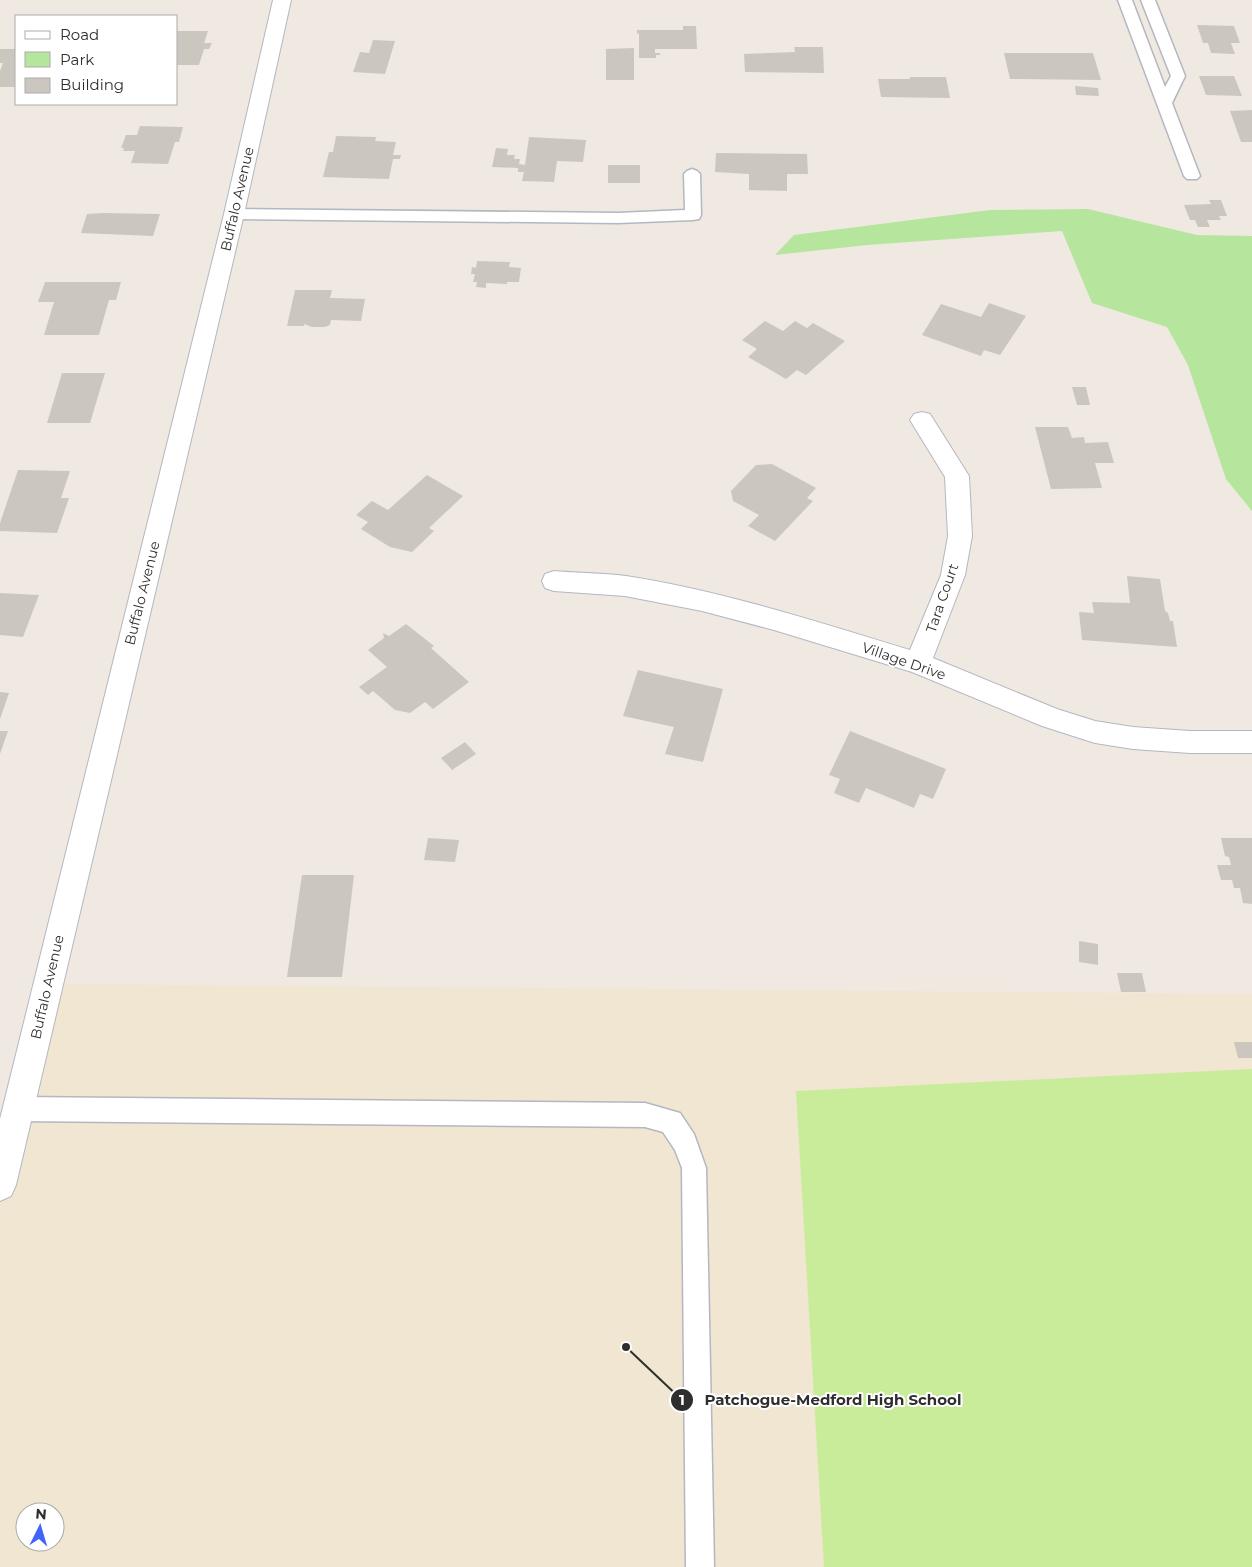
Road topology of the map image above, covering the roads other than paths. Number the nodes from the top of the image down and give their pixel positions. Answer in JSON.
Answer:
{"nodes":[{"id":1,"x":282,"y":0,"type":"edge"},
{"id":2,"x":1125,"y":0,"type":"edge"},
{"id":3,"x":1148,"y":0,"type":"edge"},
{"id":4,"x":1165,"y":102,"type":"junction"},
{"id":5,"x":692,"y":174,"type":"dead end"},
{"id":6,"x":1192,"y":176,"type":"dead end"},
{"id":7,"x":234,"y":214,"type":"junction"},
{"id":8,"x":922,"y":420,"type":"dead end"},
{"id":9,"x":554,"y":581,"type":"dead end"},
{"id":10,"x":918,"y":664,"type":"junction"},
{"id":11,"x":1252,"y":742,"type":"edge"},
{"id":12,"x":18,"y":1109,"type":"junction"},
{"id":13,"x":0,"y":1185,"type":"edge"},
{"id":14,"x":700,"y":1567,"type":"edge"}],
"edges":[{"from":1,"to":7,"type":"street","name":"Buffalo Avenue"},
{"from":2,"to":4,"type":"lane"},
{"from":3,"to":4,"type":"lane"},
{"from":4,"to":6,"type":"lane"},
{"from":5,"to":7,"type":"lane"},
{"from":7,"to":12,"type":"street","name":"Buffalo Avenue"},
{"from":8,"to":10,"type":"street","name":"Tara Court"},
{"from":9,"to":10,"type":"street","name":"Village Drive"},
{"from":10,"to":11,"type":"street","name":"Village Drive"},
{"from":12,"to":13,"type":"street","name":"Buffalo Avenue"},
{"from":12,"to":14,"type":"lane"}]}
